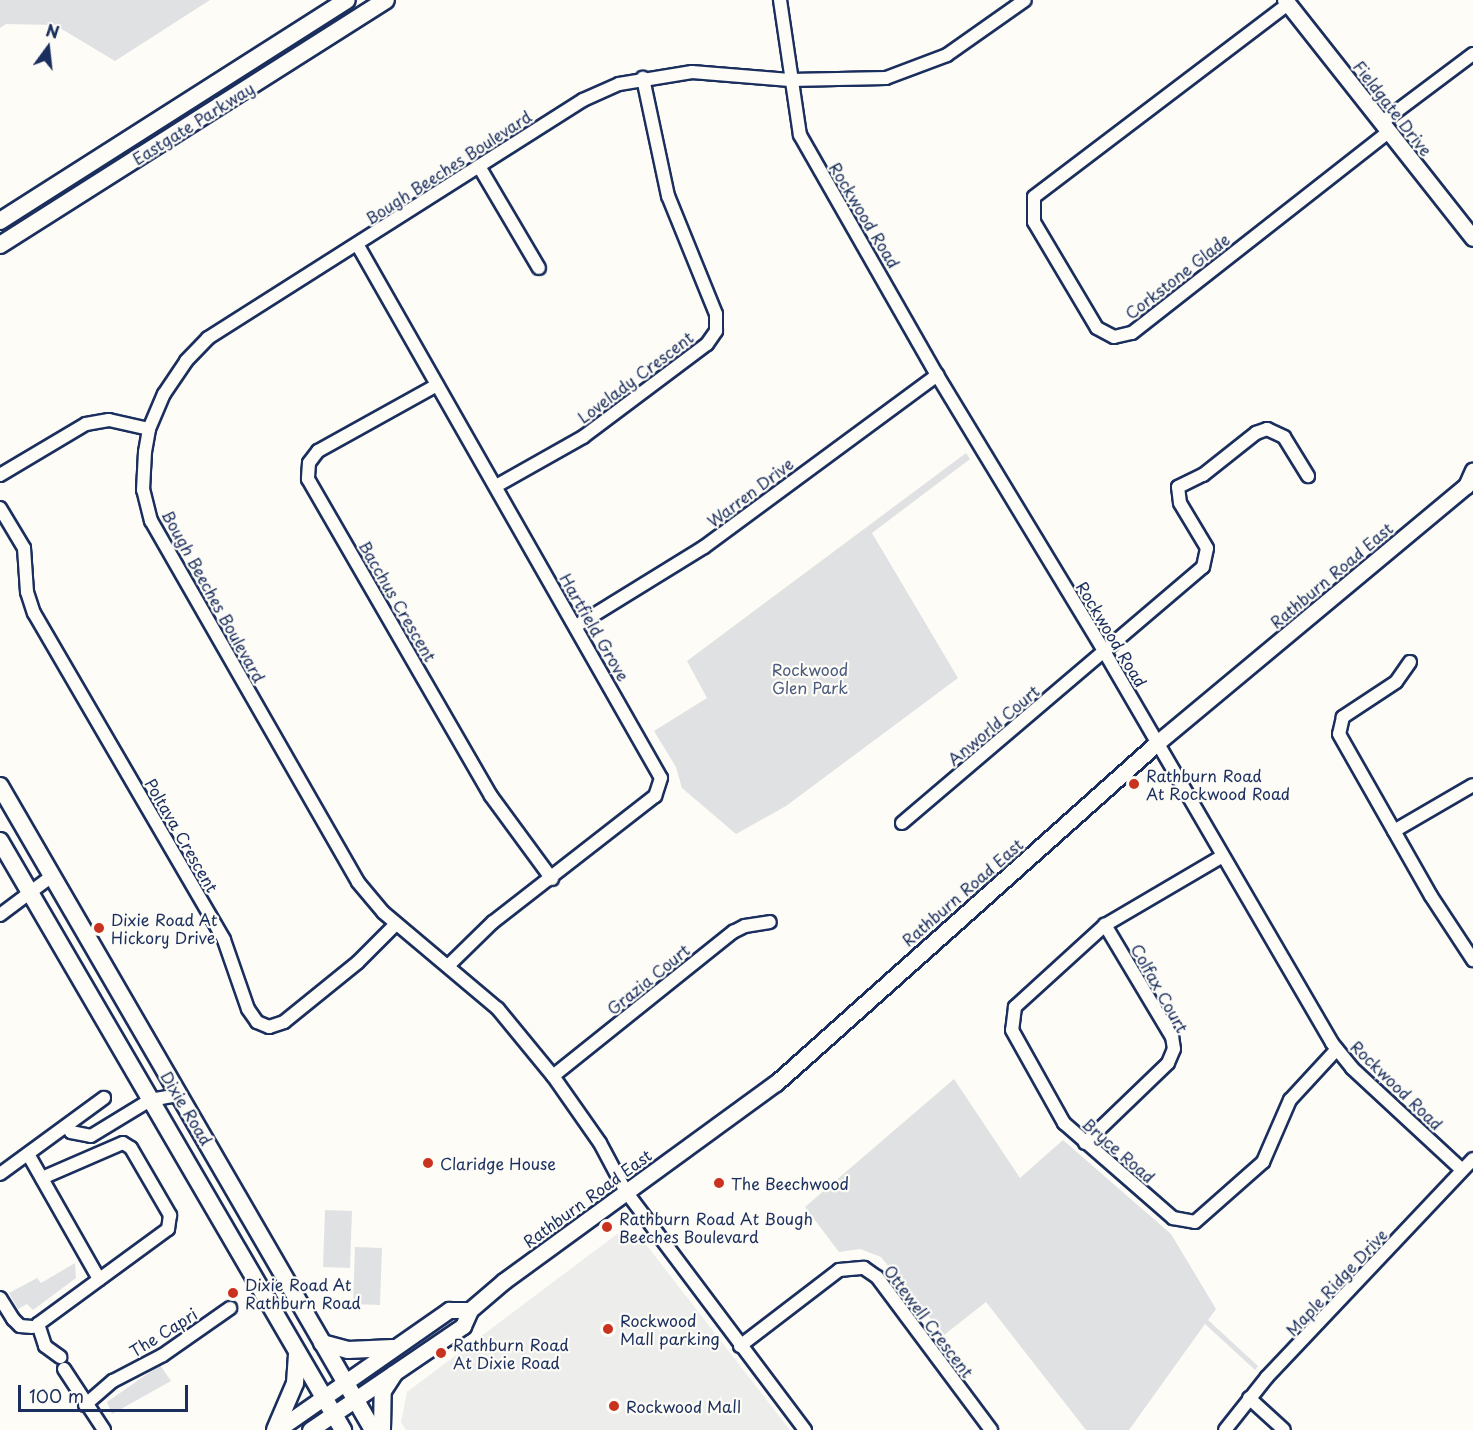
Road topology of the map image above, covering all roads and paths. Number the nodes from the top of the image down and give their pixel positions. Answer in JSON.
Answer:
{"nodes":[{"id":1,"x":347,"y":0,"type":"edge"},
{"id":2,"x":386,"y":0,"type":"edge"},
{"id":3,"x":780,"y":0,"type":"edge"},
{"id":4,"x":1025,"y":0,"type":"edge"},
{"id":5,"x":1286,"y":2,"type":"edge"},
{"id":6,"x":1473,"y":54,"type":"edge"},
{"id":7,"x":643,"y":78,"type":"junction"},
{"id":8,"x":789,"y":80,"type":"junction"},
{"id":9,"x":1384,"y":128,"type":"junction"},
{"id":10,"x":480,"y":168,"type":"junction"},
{"id":11,"x":0,"y":221,"type":"edge"},
{"id":12,"x":1473,"y":238,"type":"edge"},
{"id":13,"x":357,"y":244,"type":"junction"},
{"id":14,"x":0,"y":245,"type":"edge"},
{"id":15,"x":539,"y":268,"type":"dead end"},
{"id":16,"x":937,"y":375,"type":"junction"},
{"id":17,"x":437,"y":385,"type":"junction"},
{"id":18,"x":148,"y":429,"type":"junction"},
{"id":19,"x":1473,"y":470,"type":"edge"},
{"id":20,"x":0,"y":475,"type":"edge"},
{"id":21,"x":1308,"y":476,"type":"dead end"},
{"id":22,"x":496,"y":486,"type":"junction"},
{"id":23,"x":1470,"y":486,"type":"edge"},
{"id":24,"x":0,"y":508,"type":"edge"},
{"id":25,"x":576,"y":626,"type":"junction"},
{"id":26,"x":1104,"y":651,"type":"junction"},
{"id":27,"x":1410,"y":662,"type":"dead end"},
{"id":28,"x":1157,"y":743,"type":"junction"},
{"id":29,"x":1473,"y":785,"type":"edge"},
{"id":30,"x":0,"y":786,"type":"edge"},
{"id":31,"x":902,"y":823,"type":"dead end"},
{"id":32,"x":1394,"y":831,"type":"junction"},
{"id":33,"x":0,"y":841,"type":"edge"},
{"id":34,"x":1221,"y":857,"type":"junction"},
{"id":35,"x":52,"y":876,"type":"junction"},
{"id":36,"x":552,"y":879,"type":"junction"},
{"id":37,"x":30,"y":893,"type":"junction"},
{"id":38,"x":0,"y":915,"type":"edge"},
{"id":39,"x":770,"y":922,"type":"dead end"},
{"id":40,"x":396,"y":924,"type":"junction"},
{"id":41,"x":1105,"y":925,"type":"junction"},
{"id":42,"x":1473,"y":960,"type":"edge"},
{"id":43,"x":449,"y":965,"type":"junction"},
{"id":44,"x":1337,"y":1049,"type":"junction"},
{"id":45,"x":553,"y":1076,"type":"junction"},
{"id":46,"x":178,"y":1095,"type":"junction"},
{"id":47,"x":104,"y":1098,"type":"dead end"},
{"id":48,"x":144,"y":1104,"type":"junction"},
{"id":49,"x":67,"y":1126,"type":"junction"},
{"id":50,"x":1084,"y":1143,"type":"junction"},
{"id":51,"x":28,"y":1154,"type":"junction"},
{"id":52,"x":1473,"y":1159,"type":"edge"},
{"id":53,"x":1461,"y":1169,"type":"junction"},
{"id":54,"x":0,"y":1174,"type":"edge"},
{"id":55,"x":42,"y":1178,"type":"junction"},
{"id":56,"x":625,"y":1190,"type":"junction"},
{"id":57,"x":99,"y":1279,"type":"junction"},
{"id":58,"x":0,"y":1298,"type":"edge"},
{"id":59,"x":230,"y":1308,"type":"dead end"},
{"id":60,"x":470,"y":1310,"type":"junction"},
{"id":61,"x":32,"y":1327,"type":"dead end"},
{"id":62,"x":322,"y":1342,"type":"junction"},
{"id":63,"x":740,"y":1346,"type":"junction"},
{"id":64,"x":393,"y":1348,"type":"junction"},
{"id":65,"x":297,"y":1354,"type":"junction"},
{"id":66,"x":394,"y":1374,"type":"junction"},
{"id":67,"x":346,"y":1382,"type":"junction"},
{"id":68,"x":324,"y":1396,"type":"junction"},
{"id":69,"x":1249,"y":1398,"type":"junction"},
{"id":70,"x":357,"y":1400,"type":"junction"},
{"id":71,"x":85,"y":1405,"type":"junction"},
{"id":72,"x":334,"y":1414,"type":"junction"},
{"id":73,"x":104,"y":1430,"type":"edge"},
{"id":74,"x":276,"y":1430,"type":"edge"},
{"id":75,"x":310,"y":1430,"type":"edge"},
{"id":76,"x":343,"y":1430,"type":"edge"},
{"id":77,"x":373,"y":1430,"type":"edge"},
{"id":78,"x":382,"y":1430,"type":"edge"},
{"id":79,"x":805,"y":1430,"type":"edge"},
{"id":80,"x":991,"y":1430,"type":"edge"},
{"id":81,"x":1226,"y":1430,"type":"edge"},
{"id":82,"x":1284,"y":1430,"type":"edge"}],
"edges":[{"from":1,"to":11,"type":"main road","name":"Eastgate Parkway"},
{"from":2,"to":14,"type":"main road","name":"Eastgate Parkway"},
{"from":3,"to":8,"type":"street","name":"Rockwood Road"},
{"from":4,"to":8,"type":"street","name":"Bough Beeches Boulevard"},
{"from":5,"to":9,"type":"street","name":"Fieldgate Drive"},
{"from":5,"to":9,"type":"street","name":"Corkstone Glade"},
{"from":6,"to":9,"type":"street"},
{"from":7,"to":8,"type":"street","name":"Bough Beeches Boulevard"},
{"from":7,"to":10,"type":"street","name":"Bough Beeches Boulevard"},
{"from":7,"to":22,"type":"street","name":"Lovelady Crescent"},
{"from":8,"to":16,"type":"street","name":"Rockwood Road"},
{"from":9,"to":12,"type":"street","name":"Fieldgate Drive"},
{"from":10,"to":13,"type":"street","name":"Bough Beeches Boulevard"},
{"from":10,"to":15,"type":"street"},
{"from":13,"to":17,"type":"street","name":"Hartfield Grove"},
{"from":13,"to":18,"type":"street","name":"Bough Beeches Boulevard"},
{"from":16,"to":25,"type":"street","name":"Warren Drive"},
{"from":16,"to":26,"type":"street","name":"Rockwood Road"},
{"from":17,"to":22,"type":"street","name":"Hartfield Grove"},
{"from":17,"to":36,"type":"street","name":"Bacchus Crescent"},
{"from":18,"to":20,"type":"street"},
{"from":18,"to":40,"type":"street","name":"Bough Beeches Boulevard"},
{"from":19,"to":23,"type":"street","name":"Rathburn Road East"},
{"from":21,"to":26,"type":"street","name":"Anworld Court"},
{"from":22,"to":25,"type":"street","name":"Hartfield Grove"},
{"from":23,"to":28,"type":"street","name":"Rathburn Road East"},
{"from":24,"to":40,"type":"street","name":"Poltava Crescent"},
{"from":25,"to":36,"type":"street","name":"Hartfield Grove"},
{"from":26,"to":28,"type":"street","name":"Rockwood Road"},
{"from":26,"to":31,"type":"street","name":"Anworld Court"},
{"from":27,"to":32,"type":"street"},
{"from":28,"to":34,"type":"street","name":"Rockwood Road"},
{"from":28,"to":56,"type":"street","name":"Rathburn Road East"},
{"from":29,"to":32,"type":"street"},
{"from":30,"to":35,"type":"main road","name":"Dixie Road"},
{"from":32,"to":42,"type":"street"},
{"from":33,"to":37,"type":"main road","name":"Dixie Road"},
{"from":34,"to":41,"type":"street","name":"Bryce Road"},
{"from":34,"to":44,"type":"street","name":"Rockwood Road"},
{"from":35,"to":37,"type":"street"},
{"from":35,"to":46,"type":"main road","name":"Dixie Road"},
{"from":36,"to":43,"type":"street","name":"Hartfield Grove"},
{"from":37,"to":38,"type":"street"},
{"from":37,"to":48,"type":"main road","name":"Dixie Road"},
{"from":39,"to":45,"type":"street","name":"Grazia Court"},
{"from":40,"to":43,"type":"street","name":"Bough Beeches Boulevard"},
{"from":41,"to":50,"type":"street","name":"Colfax Court"},
{"from":41,"to":50,"type":"street","name":"Bryce Road"},
{"from":43,"to":45,"type":"street","name":"Bough Beeches Boulevard"},
{"from":44,"to":50,"type":"street","name":"Bryce Road"},
{"from":44,"to":53,"type":"street","name":"Rockwood Road"},
{"from":45,"to":56,"type":"street","name":"Bough Beeches Boulevard"},
{"from":46,"to":48,"type":"street"},
{"from":46,"to":62,"type":"main road","name":"Dixie Road"},
{"from":47,"to":49,"type":"street"},
{"from":48,"to":49,"type":"street"},
{"from":48,"to":65,"type":"main road","name":"Dixie Road"},
{"from":49,"to":51,"type":"street"},
{"from":51,"to":54,"type":"street"},
{"from":51,"to":55,"type":"street"},
{"from":52,"to":53,"type":"street","name":"Maple Ridge Drive"},
{"from":53,"to":69,"type":"street","name":"Maple Ridge Drive"},
{"from":55,"to":57,"type":"street"},
{"from":55,"to":57,"type":"street"},
{"from":56,"to":60,"type":"street","name":"Rathburn Road East"},
{"from":56,"to":63,"type":"street","name":"Bough Beeches Boulevard"},
{"from":57,"to":71,"type":"street"},
{"from":58,"to":61,"type":"street"},
{"from":59,"to":71,"type":"street","name":"The Capri"},
{"from":60,"to":64,"type":"street","name":"Rathburn Road East"},
{"from":60,"to":66,"type":"street","name":"Rathburn Road East"},
{"from":62,"to":64,"type":"main road"},
{"from":62,"to":67,"type":"main road","name":"Dixie Road"},
{"from":63,"to":79,"type":"street","name":"Bough Beeches Boulevard"},
{"from":63,"to":80,"type":"street","name":"Ottewell Crescent"},
{"from":64,"to":67,"type":"street","name":"Rathburn Road East"},
{"from":65,"to":68,"type":"main road","name":"Dixie Road"},
{"from":65,"to":74,"type":"main road"},
{"from":66,"to":70,"type":"street","name":"Rathburn Road East"},
{"from":66,"to":78,"type":"main road"},
{"from":67,"to":68,"type":"street","name":"Rathburn Road East"},
{"from":67,"to":70,"type":"main road","name":"Dixie Road"},
{"from":68,"to":72,"type":"main road","name":"Dixie Road"},
{"from":68,"to":74,"type":"street","name":"Rathburn Road East"},
{"from":69,"to":81,"type":"street","name":"Maple Ridge Drive"},
{"from":69,"to":82,"type":"street"},
{"from":70,"to":72,"type":"street","name":"Rathburn Road East"},
{"from":70,"to":77,"type":"main road","name":"Dixie Road"},
{"from":71,"to":73,"type":"street"},
{"from":72,"to":75,"type":"street","name":"Rathburn Road East"},
{"from":72,"to":76,"type":"main road","name":"Dixie Road"}]}
